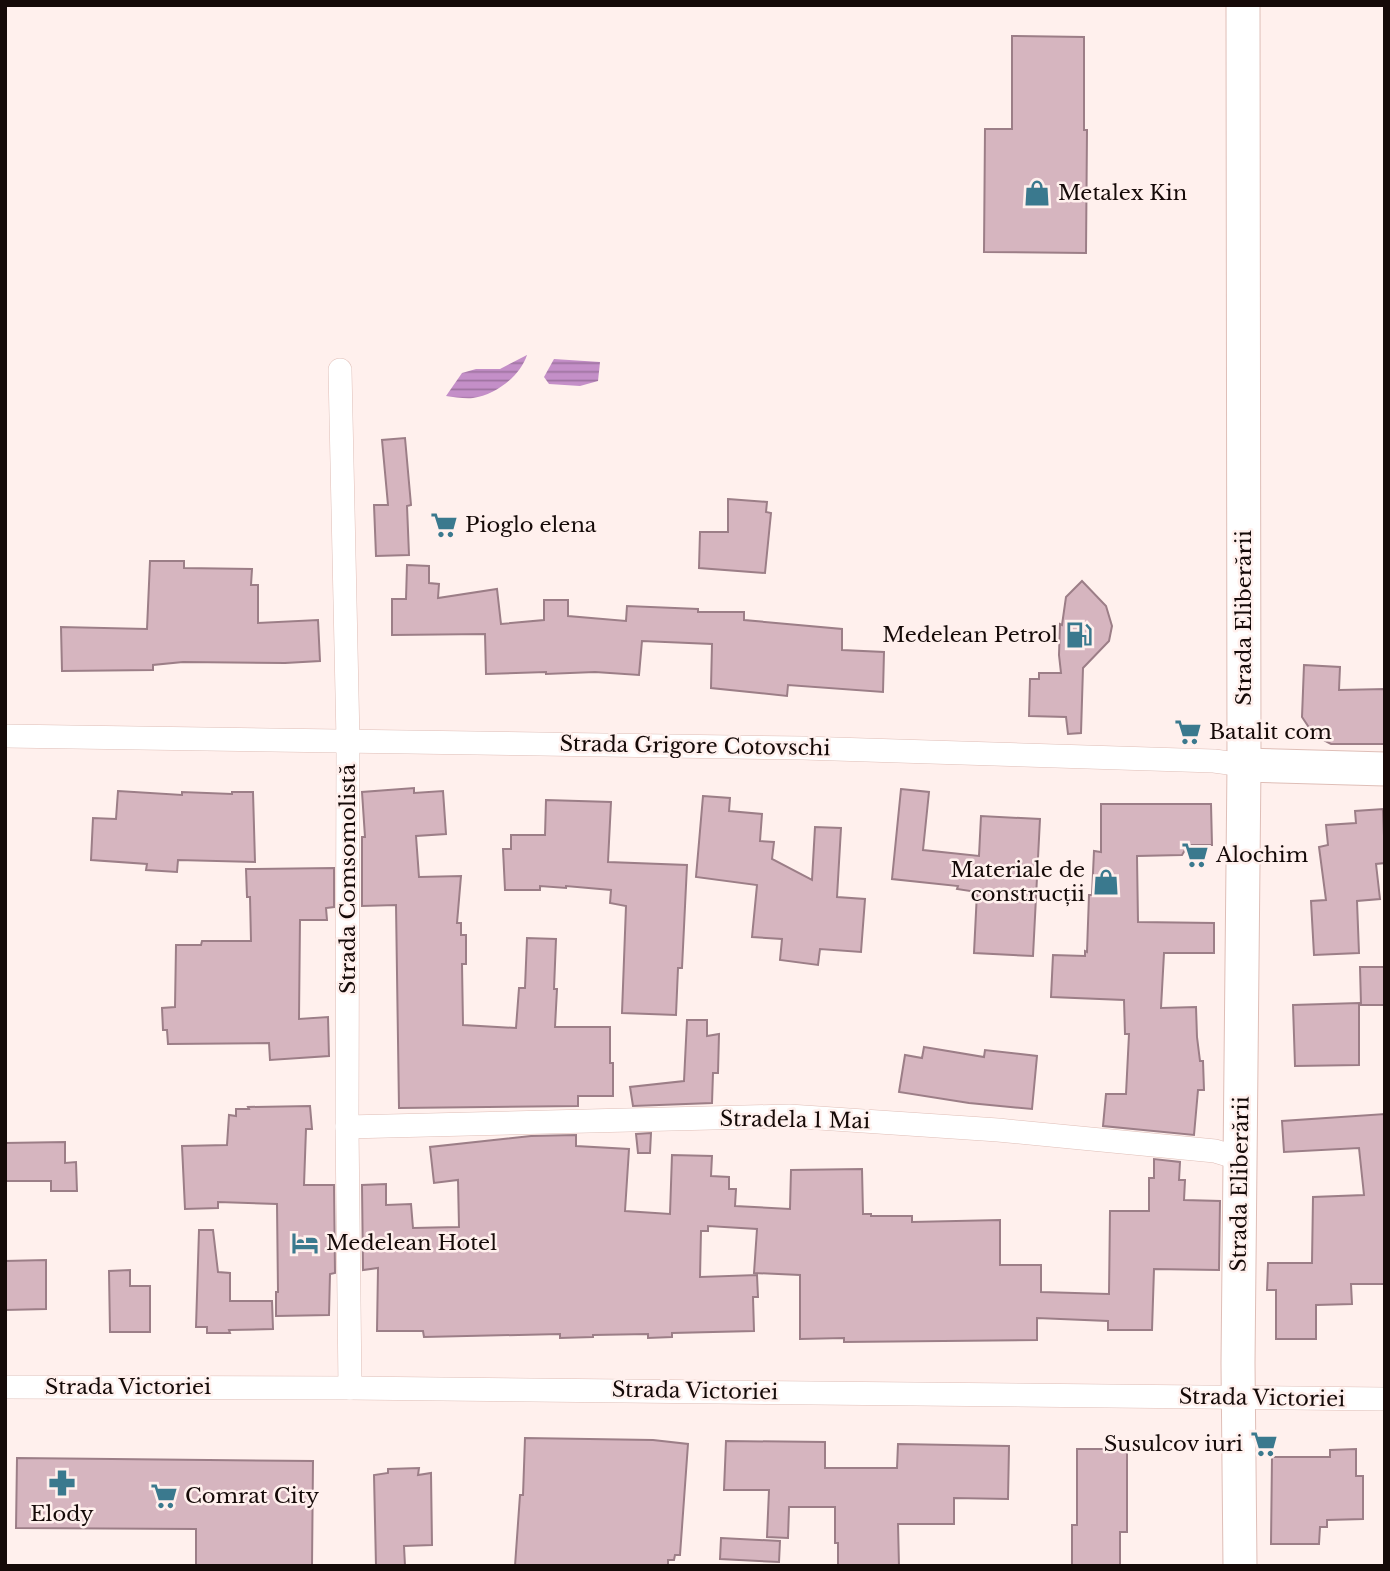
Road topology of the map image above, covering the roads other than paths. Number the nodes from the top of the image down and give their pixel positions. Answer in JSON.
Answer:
{"nodes":[{"id":1,"x":1243,"y":5,"type":"edge"},
{"id":2,"x":340,"y":370,"type":"dead end"},
{"id":3,"x":5,"y":736,"type":"edge"},
{"id":4,"x":348,"y":740,"type":"junction"},
{"id":5,"x":1244,"y":765,"type":"junction"},
{"id":6,"x":1385,"y":769,"type":"edge"},
{"id":7,"x":347,"y":1127,"type":"junction"},
{"id":8,"x":1241,"y":1159,"type":"junction"},
{"id":9,"x":5,"y":1387,"type":"edge"},
{"id":10,"x":350,"y":1388,"type":"junction"},
{"id":11,"x":1238,"y":1398,"type":"junction"},
{"id":12,"x":1385,"y":1399,"type":"edge"},
{"id":13,"x":1240,"y":1566,"type":"edge"}],
"edges":[{"from":1,"to":5,"type":"main road","name":"Strada Eliberării"},
{"from":2,"to":4,"type":"street","name":"Strada Comsomolistă"},
{"from":3,"to":4,"type":"street","name":"Strada Grigore Cotovschi"},
{"from":4,"to":5,"type":"street","name":"Strada Grigore Cotovschi"},
{"from":4,"to":7,"type":"street","name":"Strada Comsomolistă"},
{"from":5,"to":6,"type":"main road","name":"Strada Grigore Cotovschi"},
{"from":5,"to":8,"type":"main road","name":"Strada Eliberării"},
{"from":7,"to":8,"type":"street","name":"Stradela 1 Mai"},
{"from":7,"to":10,"type":"street","name":"Strada Comsomolistă"},
{"from":8,"to":11,"type":"main road","name":"Strada Eliberării"},
{"from":9,"to":10,"type":"street","name":"Strada Victoriei"},
{"from":10,"to":11,"type":"street","name":"Strada Victoriei"},
{"from":11,"to":12,"type":"street","name":"Strada Victoriei"},
{"from":11,"to":13,"type":"main road","name":"Strada Eliberării"}]}
